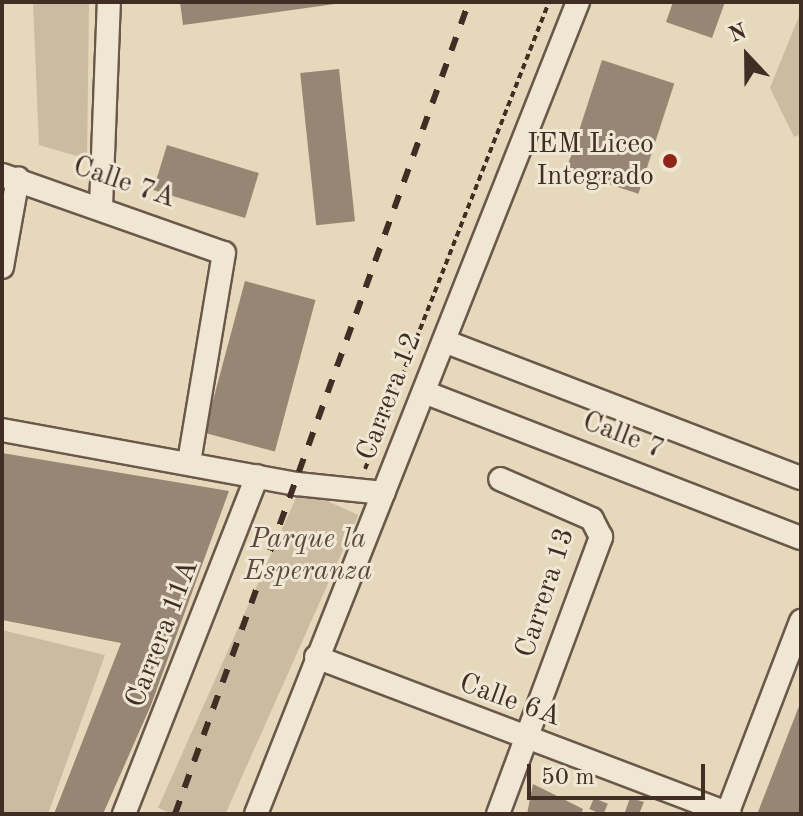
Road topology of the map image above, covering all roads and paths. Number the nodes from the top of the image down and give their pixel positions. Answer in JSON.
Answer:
{"nodes":[{"id":1,"x":109,"y":2,"type":"edge"},
{"id":2,"x":549,"y":2,"type":"edge"},
{"id":3,"x":578,"y":2,"type":"edge"},
{"id":4,"x":10,"y":176,"type":"edge"},
{"id":5,"x":101,"y":207,"type":"junction"},
{"id":6,"x":2,"y":267,"type":"edge"},
{"id":7,"x":444,"y":341,"type":"junction"},
{"id":8,"x":424,"y":392,"type":"junction"},
{"id":9,"x":2,"y":430,"type":"edge"},
{"id":10,"x":189,"y":463,"type":"junction"},
{"id":11,"x":257,"y":476,"type":"junction"},
{"id":12,"x":801,"y":478,"type":"edge"},
{"id":13,"x":500,"y":479,"type":"dead end"},
{"id":14,"x":358,"y":489,"type":"junction"},
{"id":15,"x":384,"y":493,"type":"junction"},
{"id":16,"x":801,"y":538,"type":"edge"},
{"id":17,"x":801,"y":621,"type":"edge"},
{"id":18,"x":316,"y":657,"type":"junction"},
{"id":19,"x":527,"y":739,"type":"junction"},
{"id":20,"x":124,"y":814,"type":"edge"},
{"id":21,"x":256,"y":814,"type":"edge"},
{"id":22,"x":498,"y":814,"type":"edge"},
{"id":23,"x":728,"y":814,"type":"edge"}],
"edges":[{"from":1,"to":5,"type":"street"},
{"from":2,"to":14,"type":"path"},
{"from":3,"to":7,"type":"street","name":"Carrera 12"},
{"from":4,"to":5,"type":"street","name":"Calle 7A"},
{"from":4,"to":6,"type":"street"},
{"from":5,"to":10,"type":"street","name":"Calle 7A"},
{"from":7,"to":8,"type":"street","name":"Carrera 12"},
{"from":7,"to":12,"type":"street"},
{"from":8,"to":15,"type":"street","name":"Carrera 12"},
{"from":8,"to":16,"type":"street","name":"Calle 7"},
{"from":9,"to":10,"type":"street"},
{"from":10,"to":11,"type":"street"},
{"from":11,"to":14,"type":"street"},
{"from":11,"to":20,"type":"street","name":"Carrera 11A"},
{"from":13,"to":19,"type":"street","name":"Carrera 13"},
{"from":14,"to":15,"type":"street"},
{"from":15,"to":18,"type":"street","name":"Carrera 12"},
{"from":17,"to":23,"type":"street"},
{"from":18,"to":19,"type":"street","name":"Calle 6A"},
{"from":18,"to":21,"type":"street","name":"Carrera 12"},
{"from":19,"to":22,"type":"street","name":"Carrera 13"},
{"from":19,"to":23,"type":"street","name":"Calle 6A"}]}
